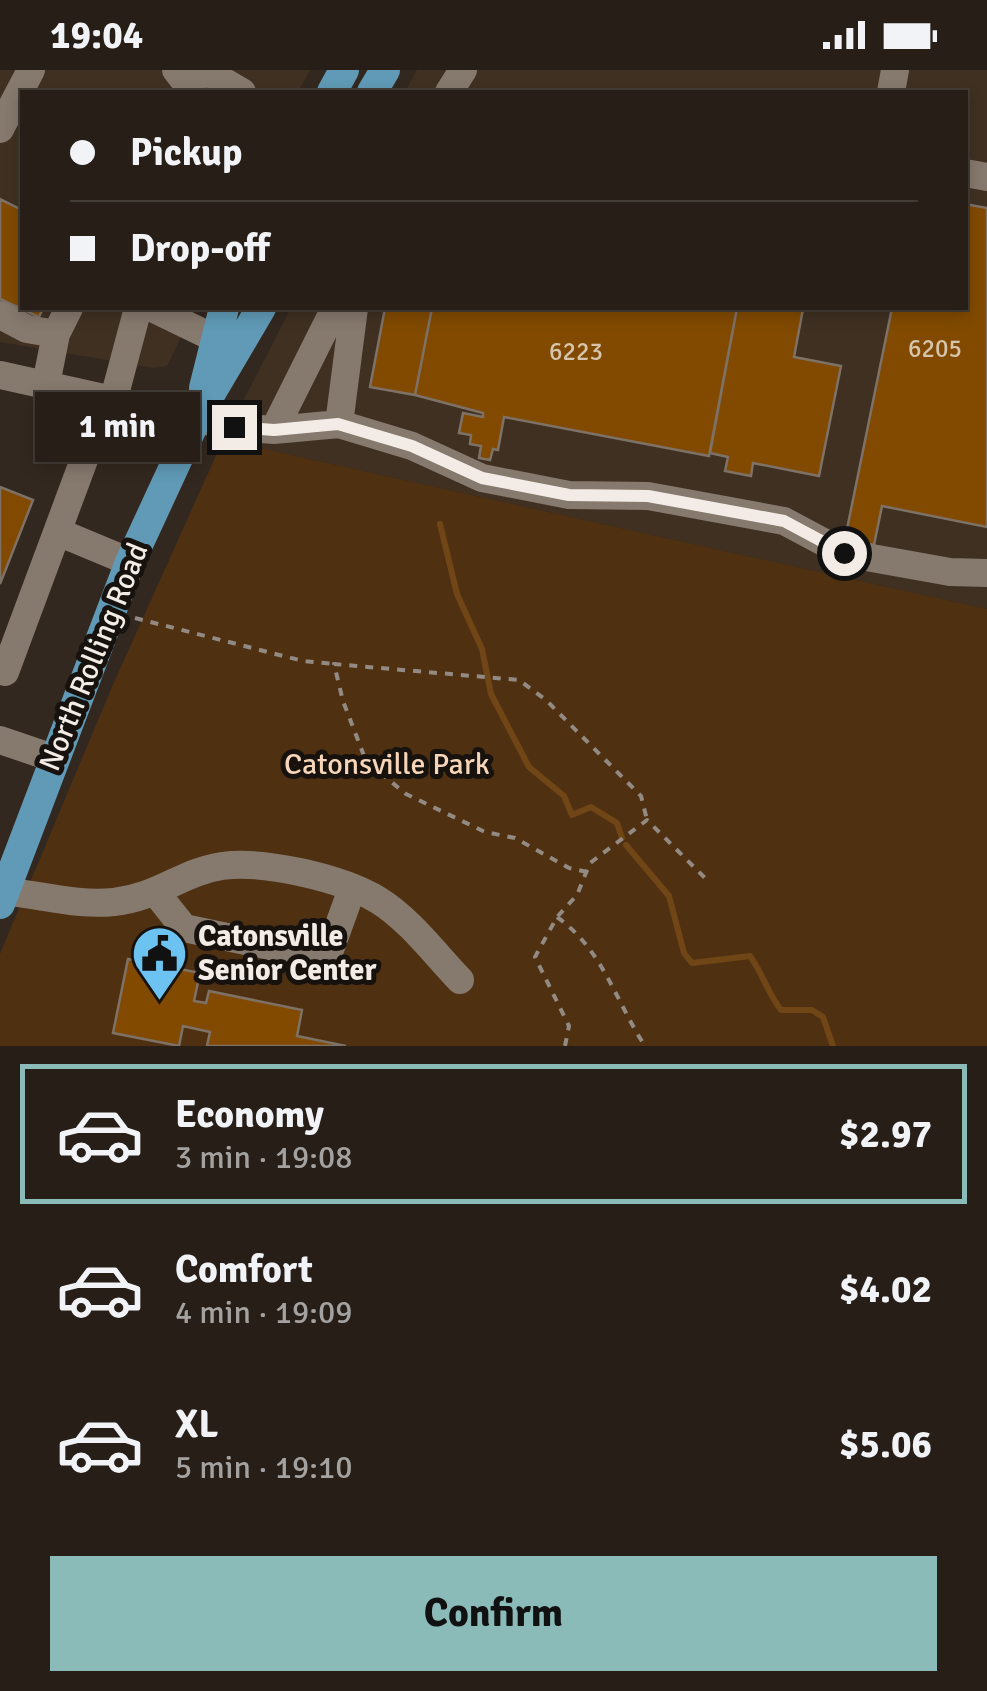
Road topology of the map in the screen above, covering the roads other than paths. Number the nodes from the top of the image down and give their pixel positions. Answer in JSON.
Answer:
{"nodes":[{"id":1,"x":466,"y":70,"type":"edge"},
{"id":2,"x":188,"y":82,"type":"edge"},
{"id":3,"x":231,"y":90,"type":"edge"},
{"id":4,"x":451,"y":90,"type":"edge"},
{"id":5,"x":20,"y":91,"type":"edge"},
{"id":6,"x":0,"y":129,"type":"edge"},
{"id":7,"x":68,"y":310,"type":"edge"},
{"id":8,"x":137,"y":310,"type":"edge"},
{"id":9,"x":156,"y":310,"type":"edge"},
{"id":10,"x":224,"y":310,"type":"edge"},
{"id":11,"x":260,"y":310,"type":"edge"},
{"id":12,"x":334,"y":310,"type":"edge"},
{"id":13,"x":354,"y":310,"type":"edge"},
{"id":14,"x":0,"y":315,"type":"edge"},
{"id":15,"x":56,"y":334,"type":"junction"},
{"id":16,"x":216,"y":340,"type":"junction"},
{"id":17,"x":0,"y":375,"type":"edge"},
{"id":18,"x":46,"y":384,"type":"junction"},
{"id":19,"x":114,"y":398,"type":"junction"},
{"id":20,"x":198,"y":415,"type":"junction"},
{"id":21,"x":338,"y":424,"type":"junction"},
{"id":22,"x":274,"y":430,"type":"junction"},
{"id":23,"x":85,"y":457,"type":"dead end"},
{"id":24,"x":58,"y":532,"type":"junction"},
{"id":25,"x":130,"y":562,"type":"junction"},
{"id":26,"x":987,"y":573,"type":"edge"},
{"id":27,"x":0,"y":670,"type":"edge"},
{"id":28,"x":1,"y":743,"type":"edge"},
{"id":29,"x":53,"y":758,"type":"junction"},
{"id":30,"x":352,"y":889,"type":"junction"},
{"id":31,"x":158,"y":894,"type":"junction"},
{"id":32,"x":1,"y":895,"type":"edge"},
{"id":33,"x":460,"y":980,"type":"dead end"}],
"edges":[{"from":1,"to":4,"type":"street"},
{"from":2,"to":3,"type":"street"},
{"from":5,"to":6,"type":"street"},
{"from":7,"to":15,"type":"street"},
{"from":8,"to":19,"type":"street"},
{"from":9,"to":16,"type":"street"},
{"from":10,"to":16,"type":"main road","name":"North Rolling Road"},
{"from":11,"to":20,"type":"main road","name":"North Rolling Road"},
{"from":12,"to":22,"type":"street"},
{"from":13,"to":21,"type":"street"},
{"from":14,"to":15,"type":"street"},
{"from":15,"to":18,"type":"street"},
{"from":16,"to":20,"type":"main road","name":"North Rolling Road"},
{"from":17,"to":18,"type":"street"},
{"from":18,"to":19,"type":"street"},
{"from":19,"to":20,"type":"street"},
{"from":20,"to":22,"type":"street"},
{"from":20,"to":25,"type":"main road","name":"North Rolling Road"},
{"from":21,"to":22,"type":"street"},
{"from":21,"to":26,"type":"street"},
{"from":23,"to":24,"type":"street"},
{"from":24,"to":25,"type":"street"},
{"from":24,"to":27,"type":"street"},
{"from":25,"to":29,"type":"main road","name":"North Rolling Road"},
{"from":28,"to":29,"type":"street"},
{"from":29,"to":32,"type":"main road","name":"North Rolling Road"},
{"from":30,"to":31,"type":"street"},
{"from":30,"to":31,"type":"street"},
{"from":30,"to":33,"type":"street"},
{"from":31,"to":32,"type":"street"}]}
